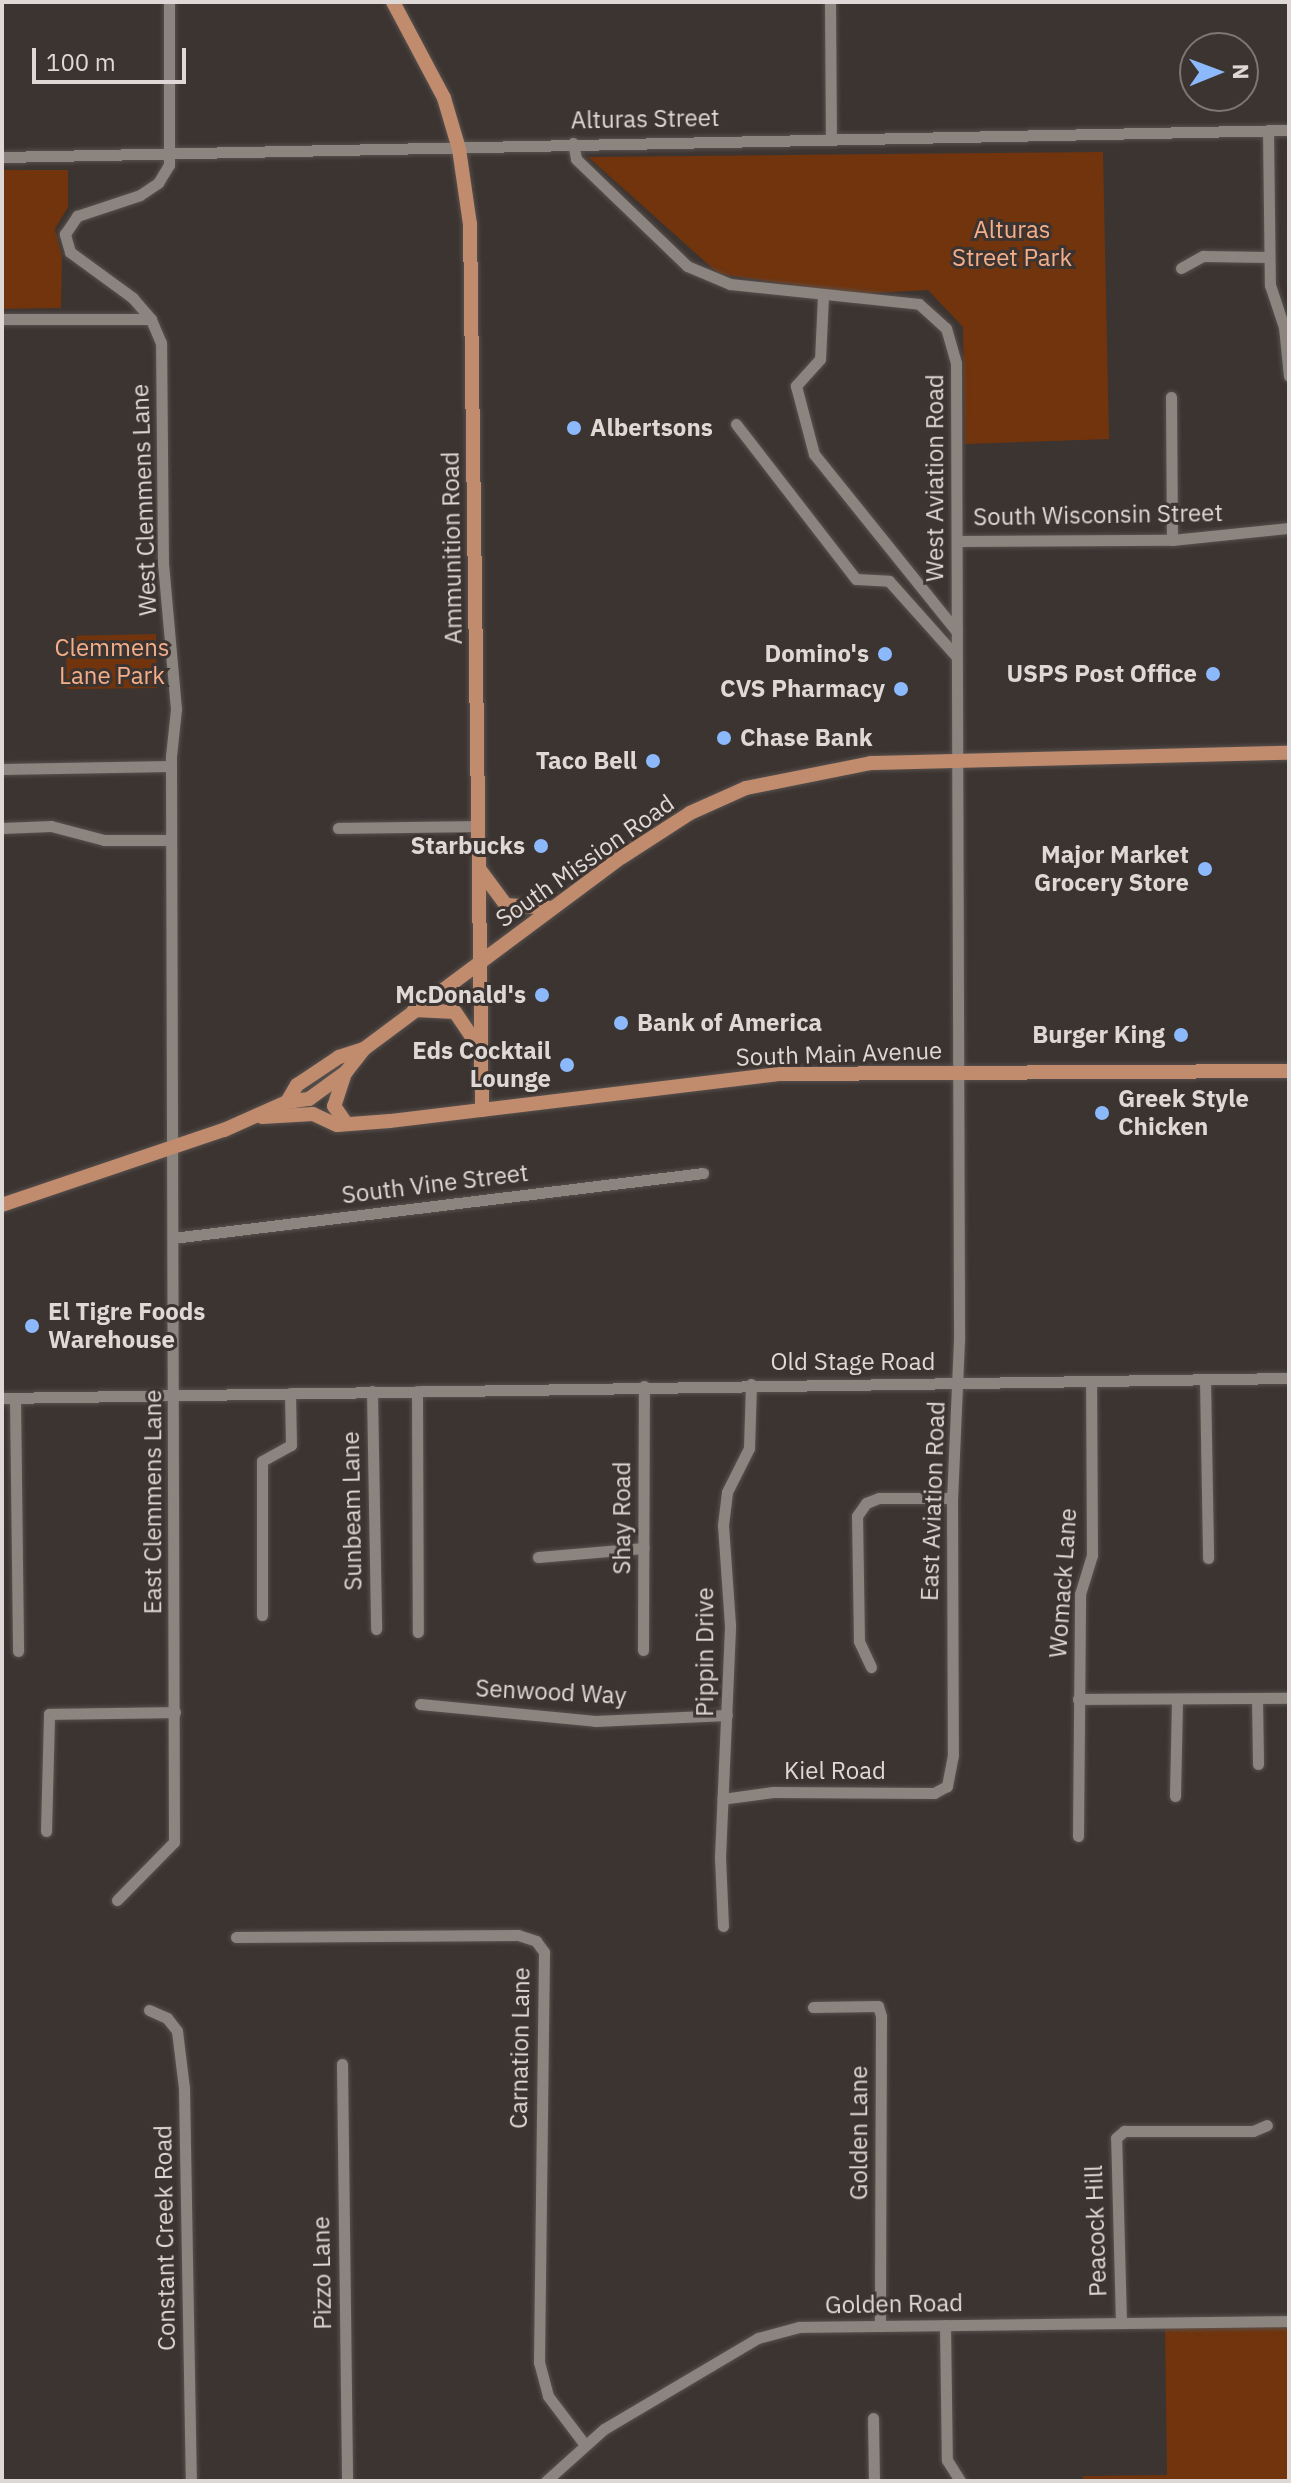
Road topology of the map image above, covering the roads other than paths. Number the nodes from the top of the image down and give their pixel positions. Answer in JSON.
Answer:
{"nodes":[{"id":1,"x":169,"y":2,"type":"edge"},
{"id":2,"x":393,"y":2,"type":"edge"},
{"id":3,"x":830,"y":2,"type":"edge"},
{"id":4,"x":1268,"y":130,"type":"junction"},
{"id":5,"x":1289,"y":130,"type":"edge"},
{"id":6,"x":831,"y":138,"type":"junction"},
{"id":7,"x":573,"y":143,"type":"junction"},
{"id":8,"x":459,"y":149,"type":"junction"},
{"id":9,"x":171,"y":154,"type":"junction"},
{"id":10,"x":2,"y":157,"type":"edge"},
{"id":11,"x":1269,"y":257,"type":"junction"},
{"id":12,"x":1181,"y":268,"type":"dead end"},
{"id":13,"x":823,"y":296,"type":"junction"},
{"id":14,"x":2,"y":319,"type":"edge"},
{"id":15,"x":151,"y":319,"type":"junction"},
{"id":16,"x":1289,"y":376,"type":"edge"},
{"id":17,"x":1171,"y":397,"type":"dead end"},
{"id":18,"x":736,"y":424,"type":"dead end"},
{"id":19,"x":1289,"y":528,"type":"edge"},
{"id":20,"x":1172,"y":540,"type":"junction"},
{"id":21,"x":957,"y":541,"type":"junction"},
{"id":22,"x":957,"y":632,"type":"junction"},
{"id":23,"x":956,"y":656,"type":"junction"},
{"id":24,"x":1289,"y":753,"type":"edge"},
{"id":25,"x":954,"y":759,"type":"junction"},
{"id":26,"x":171,"y":766,"type":"junction"},
{"id":27,"x":2,"y":769,"type":"edge"},
{"id":28,"x":477,"y":826,"type":"junction"},
{"id":29,"x":2,"y":828,"type":"edge"},
{"id":30,"x":338,"y":828,"type":"dead end"},
{"id":31,"x":171,"y":840,"type":"junction"},
{"id":32,"x":478,"y":866,"type":"junction"},
{"id":33,"x":555,"y":908,"type":"junction"},
{"id":34,"x":479,"y":964,"type":"junction"},
{"id":35,"x":414,"y":1010,"type":"junction"},
{"id":36,"x":364,"y":1049,"type":"junction"},
{"id":37,"x":481,"y":1050,"type":"junction"},
{"id":38,"x":1289,"y":1071,"type":"edge"},
{"id":39,"x":346,"y":1072,"type":"junction"},
{"id":40,"x":957,"y":1072,"type":"junction"},
{"id":41,"x":287,"y":1102,"type":"junction"},
{"id":42,"x":482,"y":1110,"type":"junction"},
{"id":43,"x":254,"y":1118,"type":"junction"},
{"id":44,"x":345,"y":1122,"type":"junction"},
{"id":45,"x":172,"y":1148,"type":"junction"},
{"id":46,"x":703,"y":1173,"type":"dead end"},
{"id":47,"x":2,"y":1205,"type":"edge"},
{"id":48,"x":173,"y":1238,"type":"junction"},
{"id":49,"x":1289,"y":1378,"type":"edge"},
{"id":50,"x":1205,"y":1379,"type":"junction"},
{"id":51,"x":1091,"y":1381,"type":"junction"},
{"id":52,"x":751,"y":1384,"type":"junction"},
{"id":53,"x":958,"y":1384,"type":"junction"},
{"id":54,"x":644,"y":1386,"type":"junction"},
{"id":55,"x":372,"y":1391,"type":"junction"},
{"id":56,"x":417,"y":1391,"type":"junction"},
{"id":57,"x":290,"y":1393,"type":"junction"},
{"id":58,"x":175,"y":1395,"type":"junction"},
{"id":59,"x":2,"y":1398,"type":"edge"},
{"id":60,"x":15,"y":1398,"type":"junction"},
{"id":61,"x":952,"y":1498,"type":"junction"},
{"id":62,"x":644,"y":1548,"type":"junction"},
{"id":63,"x":538,"y":1557,"type":"dead end"},
{"id":64,"x":1208,"y":1558,"type":"dead end"},
{"id":65,"x":262,"y":1615,"type":"dead end"},
{"id":66,"x":376,"y":1629,"type":"dead end"},
{"id":67,"x":418,"y":1632,"type":"dead end"},
{"id":68,"x":643,"y":1650,"type":"dead end"},
{"id":69,"x":18,"y":1651,"type":"dead end"},
{"id":70,"x":871,"y":1667,"type":"dead end"},
{"id":71,"x":1257,"y":1698,"type":"junction"},
{"id":72,"x":1289,"y":1698,"type":"edge"},
{"id":73,"x":1078,"y":1699,"type":"junction"},
{"id":74,"x":1177,"y":1700,"type":"junction"},
{"id":75,"x":420,"y":1704,"type":"dead end"},
{"id":76,"x":175,"y":1712,"type":"junction"},
{"id":77,"x":727,"y":1715,"type":"junction"},
{"id":78,"x":1258,"y":1764,"type":"dead end"},
{"id":79,"x":947,"y":1786,"type":"joint"},
{"id":80,"x":1175,"y":1796,"type":"dead end"},
{"id":81,"x":722,"y":1799,"type":"junction"},
{"id":82,"x":46,"y":1831,"type":"dead end"},
{"id":83,"x":1078,"y":1836,"type":"dead end"},
{"id":84,"x":117,"y":1900,"type":"dead end"},
{"id":85,"x":723,"y":1926,"type":"dead end"},
{"id":86,"x":236,"y":1937,"type":"dead end"},
{"id":87,"x":813,"y":2007,"type":"dead end"},
{"id":88,"x":149,"y":2010,"type":"dead end"},
{"id":89,"x":342,"y":2064,"type":"dead end"},
{"id":90,"x":1267,"y":2125,"type":"dead end"},
{"id":91,"x":1289,"y":2321,"type":"edge"},
{"id":92,"x":1121,"y":2323,"type":"junction"},
{"id":93,"x":945,"y":2325,"type":"junction"},
{"id":94,"x":880,"y":2326,"type":"junction"},
{"id":95,"x":873,"y":2418,"type":"dead end"},
{"id":96,"x":585,"y":2445,"type":"junction"},
{"id":97,"x":191,"y":2481,"type":"edge"},
{"id":98,"x":347,"y":2481,"type":"edge"},
{"id":99,"x":546,"y":2481,"type":"edge"},
{"id":100,"x":874,"y":2481,"type":"edge"},
{"id":101,"x":960,"y":2481,"type":"edge"}],
"edges":[{"from":1,"to":9,"type":"street"},
{"from":2,"to":8,"type":"main road","name":"Ammunition Road"},
{"from":3,"to":6,"type":"street"},
{"from":4,"to":5,"type":"street","name":"Alturas Street"},
{"from":4,"to":6,"type":"street","name":"Alturas Street"},
{"from":4,"to":11,"type":"street"},
{"from":6,"to":7,"type":"street","name":"Alturas Street"},
{"from":7,"to":8,"type":"street","name":"Alturas Street"},
{"from":7,"to":13,"type":"street","name":"West Aviation Road"},
{"from":8,"to":9,"type":"street","name":"Alturas Street"},
{"from":8,"to":28,"type":"main road","name":"Ammunition Road"},
{"from":9,"to":10,"type":"street","name":"Alturas Street"},
{"from":9,"to":15,"type":"street","name":"West Clemmens Lane"},
{"from":11,"to":12,"type":"street"},
{"from":11,"to":16,"type":"street"},
{"from":13,"to":21,"type":"street","name":"West Aviation Road"},
{"from":13,"to":22,"type":"street"},
{"from":14,"to":15,"type":"street"},
{"from":15,"to":26,"type":"street","name":"West Clemmens Lane"},
{"from":17,"to":20,"type":"street"},
{"from":18,"to":23,"type":"street"},
{"from":19,"to":20,"type":"street","name":"South Wisconsin Street"},
{"from":20,"to":21,"type":"street","name":"South Wisconsin Street"},
{"from":21,"to":22,"type":"street","name":"West Aviation Road"},
{"from":22,"to":23,"type":"street","name":"West Aviation Road"},
{"from":23,"to":25,"type":"street","name":"West Aviation Road"},
{"from":24,"to":25,"type":"main road","name":"South Mission Road"},
{"from":25,"to":33,"type":"main road","name":"South Mission Road"},
{"from":25,"to":40,"type":"street","name":"West Aviation Road"},
{"from":26,"to":27,"type":"street"},
{"from":26,"to":31,"type":"street","name":"West Clemmens Lane"},
{"from":28,"to":30,"type":"street"},
{"from":28,"to":32,"type":"main road","name":"Ammunition Road"},
{"from":29,"to":31,"type":"street"},
{"from":31,"to":45,"type":"street","name":"West Clemmens Lane"},
{"from":32,"to":33,"type":"main road"},
{"from":32,"to":34,"type":"main road","name":"Ammunition Road"},
{"from":33,"to":34,"type":"main road","name":"South Mission Road"},
{"from":34,"to":35,"type":"main road","name":"South Mission Road"},
{"from":34,"to":37,"type":"main road","name":"Ammunition Road"},
{"from":35,"to":36,"type":"main road","name":"South Mission Road"},
{"from":35,"to":37,"type":"main road"},
{"from":36,"to":39,"type":"main road","name":"South Mission Road"},
{"from":36,"to":41,"type":"main road","name":"South Mission Road"},
{"from":37,"to":42,"type":"main road","name":"Ammunition Road"},
{"from":38,"to":40,"type":"main road","name":"South Main Avenue"},
{"from":39,"to":41,"type":"main road","name":"South Mission Road"},
{"from":39,"to":44,"type":"main road"},
{"from":40,"to":42,"type":"main road","name":"South Main Avenue"},
{"from":40,"to":53,"type":"street","name":"East Aviation Road"},
{"from":41,"to":43,"type":"main road","name":"South Mission Road"},
{"from":42,"to":44,"type":"main road","name":"South Main Avenue"},
{"from":43,"to":44,"type":"main road","name":"South Main Avenue"},
{"from":43,"to":45,"type":"main road","name":"South Mission Road"},
{"from":45,"to":47,"type":"main road","name":"South Mission Road"},
{"from":45,"to":48,"type":"street","name":"East Clemmens Lane"},
{"from":46,"to":48,"type":"street","name":"South Vine Street"},
{"from":48,"to":58,"type":"street","name":"East Clemmens Lane"},
{"from":49,"to":50,"type":"street","name":"Old Stage Road"},
{"from":50,"to":51,"type":"street","name":"Old Stage Road"},
{"from":50,"to":64,"type":"street"},
{"from":51,"to":53,"type":"street","name":"Old Stage Road"},
{"from":51,"to":73,"type":"street","name":"Womack Lane"},
{"from":52,"to":53,"type":"street","name":"Old Stage Road"},
{"from":52,"to":54,"type":"street","name":"Old Stage Road"},
{"from":52,"to":77,"type":"street","name":"Pippin Drive"},
{"from":53,"to":61,"type":"street","name":"East Aviation Road"},
{"from":54,"to":56,"type":"street","name":"Old Stage Road"},
{"from":54,"to":62,"type":"street","name":"Shay Road"},
{"from":55,"to":56,"type":"street","name":"Old Stage Road"},
{"from":55,"to":57,"type":"street","name":"Old Stage Road"},
{"from":55,"to":66,"type":"street","name":"Sunbeam Lane"},
{"from":56,"to":67,"type":"street"},
{"from":57,"to":58,"type":"street","name":"Old Stage Road"},
{"from":57,"to":65,"type":"street"},
{"from":58,"to":60,"type":"street","name":"Old Stage Road"},
{"from":58,"to":76,"type":"street","name":"East Clemmens Lane"},
{"from":59,"to":60,"type":"street","name":"Old Stage Road"},
{"from":60,"to":69,"type":"street"},
{"from":61,"to":70,"type":"street"},
{"from":61,"to":79,"type":"street","name":"East Aviation Road"},
{"from":62,"to":63,"type":"street"},
{"from":62,"to":68,"type":"street","name":"Shay Road"},
{"from":71,"to":72,"type":"street"},
{"from":71,"to":74,"type":"street"},
{"from":71,"to":78,"type":"street"},
{"from":73,"to":74,"type":"street"},
{"from":73,"to":83,"type":"street","name":"Womack Lane"},
{"from":74,"to":80,"type":"street"},
{"from":75,"to":77,"type":"street","name":"Senwood Way"},
{"from":76,"to":82,"type":"street"},
{"from":76,"to":84,"type":"street"},
{"from":77,"to":81,"type":"street","name":"Pippin Drive"},
{"from":79,"to":81,"type":"street","name":"Kiel Road"},
{"from":81,"to":85,"type":"street","name":"Pippin Drive"},
{"from":86,"to":96,"type":"street","name":"Carnation Lane"},
{"from":87,"to":94,"type":"street","name":"Golden Lane"},
{"from":88,"to":97,"type":"street","name":"Constant Creek Road"},
{"from":89,"to":98,"type":"street","name":"Pizzo Lane"},
{"from":90,"to":92,"type":"street","name":"Peacock Hill"},
{"from":91,"to":92,"type":"street","name":"Golden Road"},
{"from":92,"to":93,"type":"street","name":"Golden Road"},
{"from":93,"to":94,"type":"street","name":"Golden Road"},
{"from":93,"to":101,"type":"street"},
{"from":94,"to":96,"type":"street","name":"Golden Road"},
{"from":95,"to":100,"type":"street"},
{"from":96,"to":99,"type":"street","name":"Golden Road"}]}
